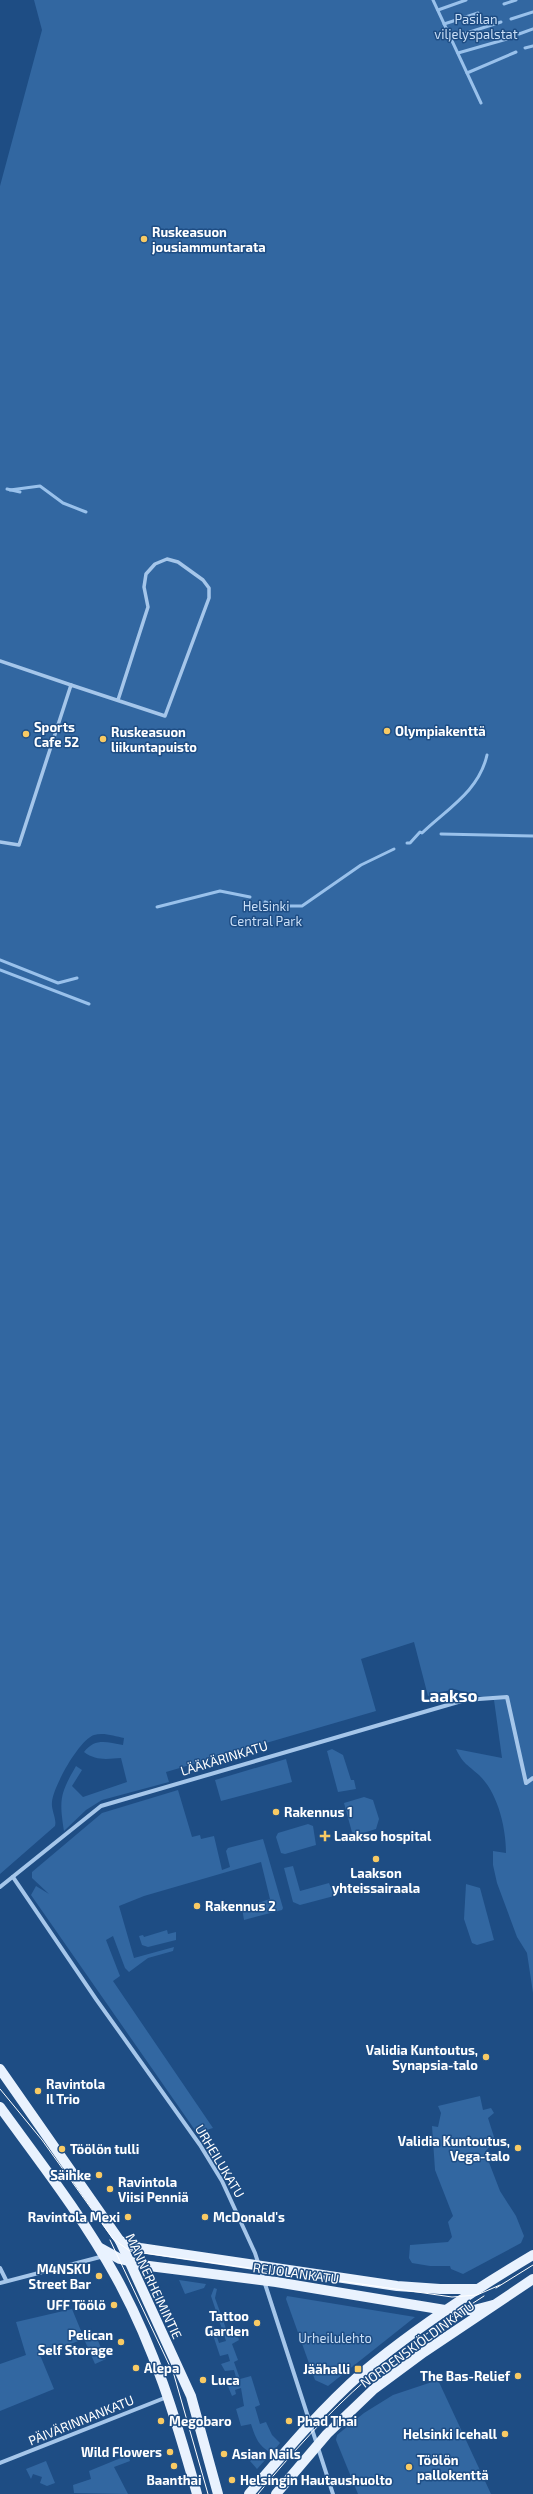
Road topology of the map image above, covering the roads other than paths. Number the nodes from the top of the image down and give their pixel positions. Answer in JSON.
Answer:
{"nodes":[{"id":1,"x":0,"y":661,"type":"edge"},
{"id":2,"x":71,"y":685,"type":"junction"},
{"id":3,"x":118,"y":700,"type":"junction"},
{"id":4,"x":0,"y":842,"type":"edge"},
{"id":5,"x":533,"y":1778,"type":"edge"},
{"id":6,"x":13,"y":1877,"type":"junction"},
{"id":7,"x":0,"y":1887,"type":"edge"},
{"id":8,"x":0,"y":2069,"type":"edge"},
{"id":9,"x":0,"y":2107,"type":"edge"},
{"id":10,"x":120,"y":2241,"type":"junction"},
{"id":11,"x":101,"y":2252,"type":"junction"},
{"id":12,"x":533,"y":2255,"type":"edge"},
{"id":13,"x":130,"y":2262,"type":"junction"},
{"id":14,"x":259,"y":2265,"type":"junction"},
{"id":15,"x":0,"y":2268,"type":"edge"},
{"id":16,"x":533,"y":2279,"type":"edge"},
{"id":17,"x":6,"y":2280,"type":"junction"},
{"id":18,"x":264,"y":2281,"type":"junction"},
{"id":19,"x":0,"y":2282,"type":"edge"},
{"id":20,"x":476,"y":2289,"type":"junction"},
{"id":21,"x":493,"y":2305,"type":"junction"},
{"id":22,"x":445,"y":2310,"type":"junction"},
{"id":23,"x":169,"y":2396,"type":"junction"},
{"id":24,"x":311,"y":2423,"type":"junction"},
{"id":25,"x":318,"y":2444,"type":"junction"},
{"id":26,"x":0,"y":2463,"type":"edge"},
{"id":27,"x":197,"y":2494,"type":"edge"},
{"id":28,"x":218,"y":2494,"type":"edge"},
{"id":29,"x":249,"y":2494,"type":"edge"},
{"id":30,"x":276,"y":2494,"type":"edge"},
{"id":31,"x":333,"y":2494,"type":"edge"}],
"edges":[{"from":1,"to":2,"type":"street"},
{"from":2,"to":3,"type":"street"},
{"from":2,"to":4,"type":"street"},
{"from":3,"to":3,"type":"street"},
{"from":5,"to":6,"type":"street","name":"LÄÄKÄRINKATU"},
{"from":6,"to":7,"type":"street","name":"LÄÄKÄRINKATU"},
{"from":6,"to":14,"type":"street","name":"URHEILUKATU"},
{"from":8,"to":10,"type":"main road","name":"MANNERHEIMINTIE"},
{"from":9,"to":11,"type":"main road"},
{"from":10,"to":13,"type":"main road","name":"MANNERHEIMINTIE"},
{"from":10,"to":14,"type":"main road","name":"REIJOLANKATU"},
{"from":11,"to":13,"type":"main road","name":"REIJOLANKATU"},
{"from":11,"to":17,"type":"street"},
{"from":11,"to":23,"type":"main road"},
{"from":12,"to":20,"type":"main road","name":"NORDENSKIÖLDINKATU"},
{"from":13,"to":18,"type":"main road","name":"REIJOLANKATU"},
{"from":13,"to":28,"type":"main road","name":"MANNERHEIMINTIE"},
{"from":14,"to":18,"type":"street","name":"URHEILUKATU"},
{"from":14,"to":20,"type":"main road","name":"REIJOLANKATU"},
{"from":15,"to":17,"type":"street"},
{"from":16,"to":21,"type":"main road","name":"NORDENSKIÖLDINKATU"},
{"from":17,"to":19,"type":"street"},
{"from":18,"to":22,"type":"main road","name":"REIJOLANKATU"},
{"from":18,"to":24,"type":"street","name":"URHEILUKATU"},
{"from":20,"to":22,"type":"main road","name":"NORDENSKIÖLDINKATU"},
{"from":21,"to":22,"type":"main road","name":"REIJOLANKATU"},
{"from":21,"to":25,"type":"main road","name":"NORDENSKIÖLDINKATU"},
{"from":22,"to":24,"type":"main road","name":"NORDENSKIÖLDINKATU"},
{"from":23,"to":26,"type":"street","name":"PÄIVÄRINNANKATU"},
{"from":23,"to":27,"type":"main road"},
{"from":24,"to":25,"type":"street","name":"URHEILUKATU"},
{"from":24,"to":29,"type":"main road","name":"NORDENSKIÖLDINKATU"},
{"from":25,"to":30,"type":"main road","name":"NORDENSKIÖLDINKATU"},
{"from":25,"to":31,"type":"street","name":"URHEILUKATU"}]}
